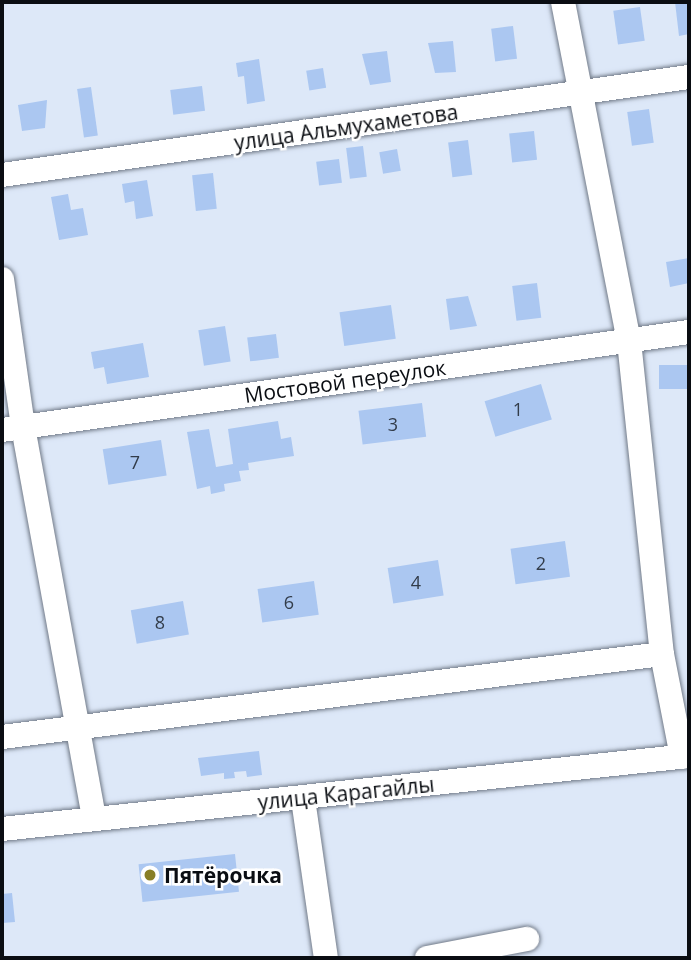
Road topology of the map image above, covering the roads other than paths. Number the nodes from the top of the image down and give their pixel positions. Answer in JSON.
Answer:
{"nodes":[{"id":1,"x":563,"y":2,"type":"edge"},
{"id":2,"x":689,"y":77,"type":"edge"},
{"id":3,"x":581,"y":95,"type":"junction"},
{"id":4,"x":2,"y":175,"type":"edge"},
{"id":5,"x":2,"y":279,"type":"edge"},
{"id":6,"x":689,"y":332,"type":"edge"},
{"id":7,"x":629,"y":341,"type":"junction"},
{"id":8,"x":12,"y":428,"type":"edge"},
{"id":9,"x":663,"y":654,"type":"junction"},
{"id":10,"x":77,"y":728,"type":"junction"},
{"id":11,"x":2,"y":737,"type":"edge"},
{"id":12,"x":686,"y":757,"type":"edge"},
{"id":13,"x":303,"y":799,"type":"junction"},
{"id":14,"x":94,"y":818,"type":"junction"},
{"id":15,"x":2,"y":829,"type":"edge"},
{"id":16,"x":527,"y":939,"type":"dead end"},
{"id":17,"x":326,"y":958,"type":"edge"},
{"id":18,"x":427,"y":958,"type":"edge"}],
"edges":[{"from":1,"to":3,"type":"street"},
{"from":2,"to":3,"type":"street","name":"улица Альмухаметова"},
{"from":3,"to":4,"type":"street","name":"улица Альмухаметова"},
{"from":3,"to":7,"type":"street"},
{"from":5,"to":8,"type":"street"},
{"from":6,"to":7,"type":"street","name":"Мостовой переулок"},
{"from":7,"to":8,"type":"street","name":"Мостовой переулок"},
{"from":7,"to":9,"type":"street"},
{"from":8,"to":10,"type":"street"},
{"from":9,"to":10,"type":"street"},
{"from":9,"to":12,"type":"street"},
{"from":10,"to":11,"type":"street"},
{"from":10,"to":14,"type":"street"},
{"from":12,"to":13,"type":"street","name":"улица Карагайлы"},
{"from":13,"to":14,"type":"street","name":"улица Карагайлы"},
{"from":13,"to":17,"type":"street"},
{"from":14,"to":15,"type":"street","name":"улица Карагайлы"},
{"from":16,"to":18,"type":"street"}]}
